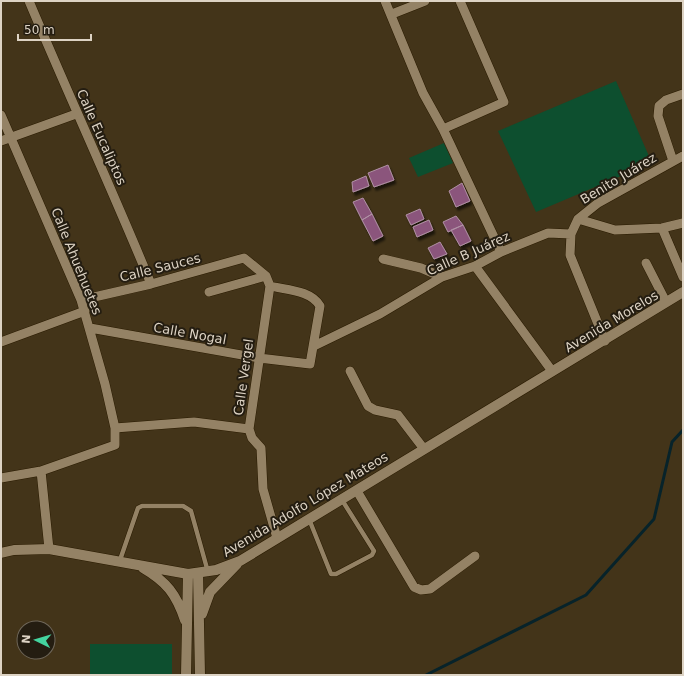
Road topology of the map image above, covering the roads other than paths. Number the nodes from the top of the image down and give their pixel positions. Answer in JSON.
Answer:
{"nodes":[{"id":1,"x":28,"y":1,"type":"edge"},
{"id":2,"x":385,"y":1,"type":"edge"},
{"id":3,"x":425,"y":1,"type":"edge"},
{"id":4,"x":460,"y":1,"type":"edge"},
{"id":5,"x":392,"y":14,"type":"junction"},
{"id":6,"x":683,"y":94,"type":"edge"},
{"id":7,"x":76,"y":114,"type":"junction"},
{"id":8,"x":1,"y":115,"type":"edge"},
{"id":9,"x":443,"y":129,"type":"junction"},
{"id":10,"x":11,"y":138,"type":"junction"},
{"id":11,"x":1,"y":141,"type":"edge"},
{"id":12,"x":683,"y":156,"type":"edge"},
{"id":13,"x":673,"y":161,"type":"junction"},
{"id":14,"x":578,"y":219,"type":"junction"},
{"id":15,"x":683,"y":223,"type":"edge"},
{"id":16,"x":662,"y":228,"type":"junction"},
{"id":17,"x":571,"y":234,"type":"junction"},
{"id":18,"x":501,"y":252,"type":"junction"},
{"id":19,"x":383,"y":259,"type":"dead end"},
{"id":20,"x":646,"y":263,"type":"dead end"},
{"id":21,"x":475,"y":266,"type":"junction"},
{"id":22,"x":266,"y":276,"type":"junction"},
{"id":23,"x":442,"y":277,"type":"junction"},
{"id":24,"x":683,"y":277,"type":"edge"},
{"id":25,"x":151,"y":284,"type":"junction"},
{"id":26,"x":270,"y":286,"type":"junction"},
{"id":27,"x":209,"y":292,"type":"dead end"},
{"id":28,"x":683,"y":292,"type":"edge"},
{"id":29,"x":82,"y":300,"type":"junction"},
{"id":30,"x":666,"y":302,"type":"junction"},
{"id":31,"x":85,"y":311,"type":"junction"},
{"id":32,"x":90,"y":328,"type":"junction"},
{"id":33,"x":605,"y":341,"type":"junction"},
{"id":34,"x":1,"y":342,"type":"edge"},
{"id":35,"x":314,"y":346,"type":"junction"},
{"id":36,"x":259,"y":358,"type":"junction"},
{"id":37,"x":350,"y":371,"type":"dead end"},
{"id":38,"x":552,"y":371,"type":"junction"},
{"id":39,"x":115,"y":428,"type":"junction"},
{"id":40,"x":249,"y":429,"type":"junction"},
{"id":41,"x":424,"y":449,"type":"junction"},
{"id":42,"x":41,"y":472,"type":"junction"},
{"id":43,"x":1,"y":478,"type":"edge"},
{"id":44,"x":356,"y":491,"type":"junction"},
{"id":45,"x":342,"y":500,"type":"junction"},
{"id":46,"x":309,"y":519,"type":"junction"},
{"id":47,"x":277,"y":538,"type":"junction"},
{"id":48,"x":49,"y":549,"type":"junction"},
{"id":49,"x":1,"y":553,"type":"edge"},
{"id":50,"x":474,"y":556,"type":"dead end"},
{"id":51,"x":120,"y":560,"type":"junction"},
{"id":52,"x":240,"y":561,"type":"junction"},
{"id":53,"x":134,"y":563,"type":"junction"},
{"id":54,"x":198,"y":573,"type":"junction"},
{"id":55,"x":188,"y":627,"type":"junction"},
{"id":56,"x":199,"y":637,"type":"junction"},
{"id":57,"x":187,"y":642,"type":"junction"},
{"id":58,"x":186,"y":675,"type":"edge"},
{"id":59,"x":200,"y":675,"type":"edge"}],
"edges":[{"from":1,"to":7,"type":"street","name":"Calle Eucaliptos"},
{"from":2,"to":5,"type":"street"},
{"from":3,"to":5,"type":"street"},
{"from":4,"to":9,"type":"street"},
{"from":5,"to":9,"type":"street"},
{"from":6,"to":13,"type":"street"},
{"from":7,"to":10,"type":"street"},
{"from":7,"to":25,"type":"street","name":"Calle Eucaliptos"},
{"from":8,"to":10,"type":"street","name":"Calle Ahuehuetes"},
{"from":9,"to":18,"type":"street"},
{"from":10,"to":11,"type":"street"},
{"from":10,"to":29,"type":"street","name":"Calle Ahuehuetes"},
{"from":12,"to":13,"type":"street","name":"Benito Juárez"},
{"from":13,"to":14,"type":"street","name":"Benito Juárez"},
{"from":14,"to":16,"type":"street"},
{"from":14,"to":17,"type":"street","name":"Benito Juárez"},
{"from":15,"to":16,"type":"street"},
{"from":16,"to":24,"type":"street"},
{"from":17,"to":18,"type":"street","name":"Calle B Juárez"},
{"from":17,"to":33,"type":"street","name":"Benito Juárez"},
{"from":18,"to":21,"type":"street","name":"Calle B Juárez"},
{"from":19,"to":23,"type":"street"},
{"from":20,"to":30,"type":"street"},
{"from":21,"to":23,"type":"street","name":"Calle B Juárez"},
{"from":21,"to":38,"type":"street"},
{"from":22,"to":25,"type":"street","name":"Calle Sauces"},
{"from":22,"to":26,"type":"street"},
{"from":22,"to":27,"type":"street"},
{"from":23,"to":35,"type":"street","name":"Calle B Juárez"},
{"from":25,"to":29,"type":"street","name":"Calle Sauces"},
{"from":26,"to":35,"type":"street"},
{"from":26,"to":36,"type":"street","name":"Calle Vergel"},
{"from":28,"to":30,"type":"main road","name":"Avenida Morelos"},
{"from":29,"to":31,"type":"street","name":"Calle Ahuehuetes"},
{"from":30,"to":33,"type":"main road","name":"Avenida Morelos"},
{"from":31,"to":32,"type":"street","name":"Calle Ahuehuetes"},
{"from":31,"to":34,"type":"street"},
{"from":32,"to":36,"type":"street","name":"Calle Nogal"},
{"from":32,"to":39,"type":"street","name":"Calle Ahuehuetes"},
{"from":33,"to":38,"type":"main road","name":"Avenida Morelos"},
{"from":35,"to":36,"type":"street","name":"Calle Nogal"},
{"from":36,"to":40,"type":"street","name":"Calle Vergel"},
{"from":37,"to":41,"type":"street"},
{"from":38,"to":41,"type":"main road","name":"Avenida Adolfo López Mateos"},
{"from":39,"to":40,"type":"street"},
{"from":39,"to":42,"type":"street","name":"Calle Ahuehuetes"},
{"from":40,"to":47,"type":"street","name":"Calle Vergel"},
{"from":41,"to":44,"type":"main road","name":"Avenida Adolfo López Mateos"},
{"from":42,"to":43,"type":"street"},
{"from":42,"to":48,"type":"street"},
{"from":44,"to":45,"type":"main road","name":"Avenida Adolfo López Mateos"},
{"from":44,"to":50,"type":"street"},
{"from":45,"to":46,"type":"main road","name":"Avenida Adolfo López Mateos"},
{"from":45,"to":46,"type":"lane"},
{"from":46,"to":47,"type":"main road","name":"Avenida Adolfo López Mateos"},
{"from":47,"to":52,"type":"main road","name":"Avenida Adolfo López Mateos"},
{"from":48,"to":49,"type":"main road"},
{"from":48,"to":51,"type":"main road"},
{"from":51,"to":53,"type":"main road"},
{"from":51,"to":54,"type":"lane"},
{"from":52,"to":54,"type":"main road","name":"Avenida Adolfo López Mateos"},
{"from":52,"to":56,"type":"main road"},
{"from":53,"to":54,"type":"main road"},
{"from":53,"to":55,"type":"main road"},
{"from":54,"to":55,"type":"main road"},
{"from":54,"to":56,"type":"main road"},
{"from":55,"to":57,"type":"main road"},
{"from":56,"to":57,"type":"main road"},
{"from":56,"to":59,"type":"main road"},
{"from":57,"to":58,"type":"main road"}]}
